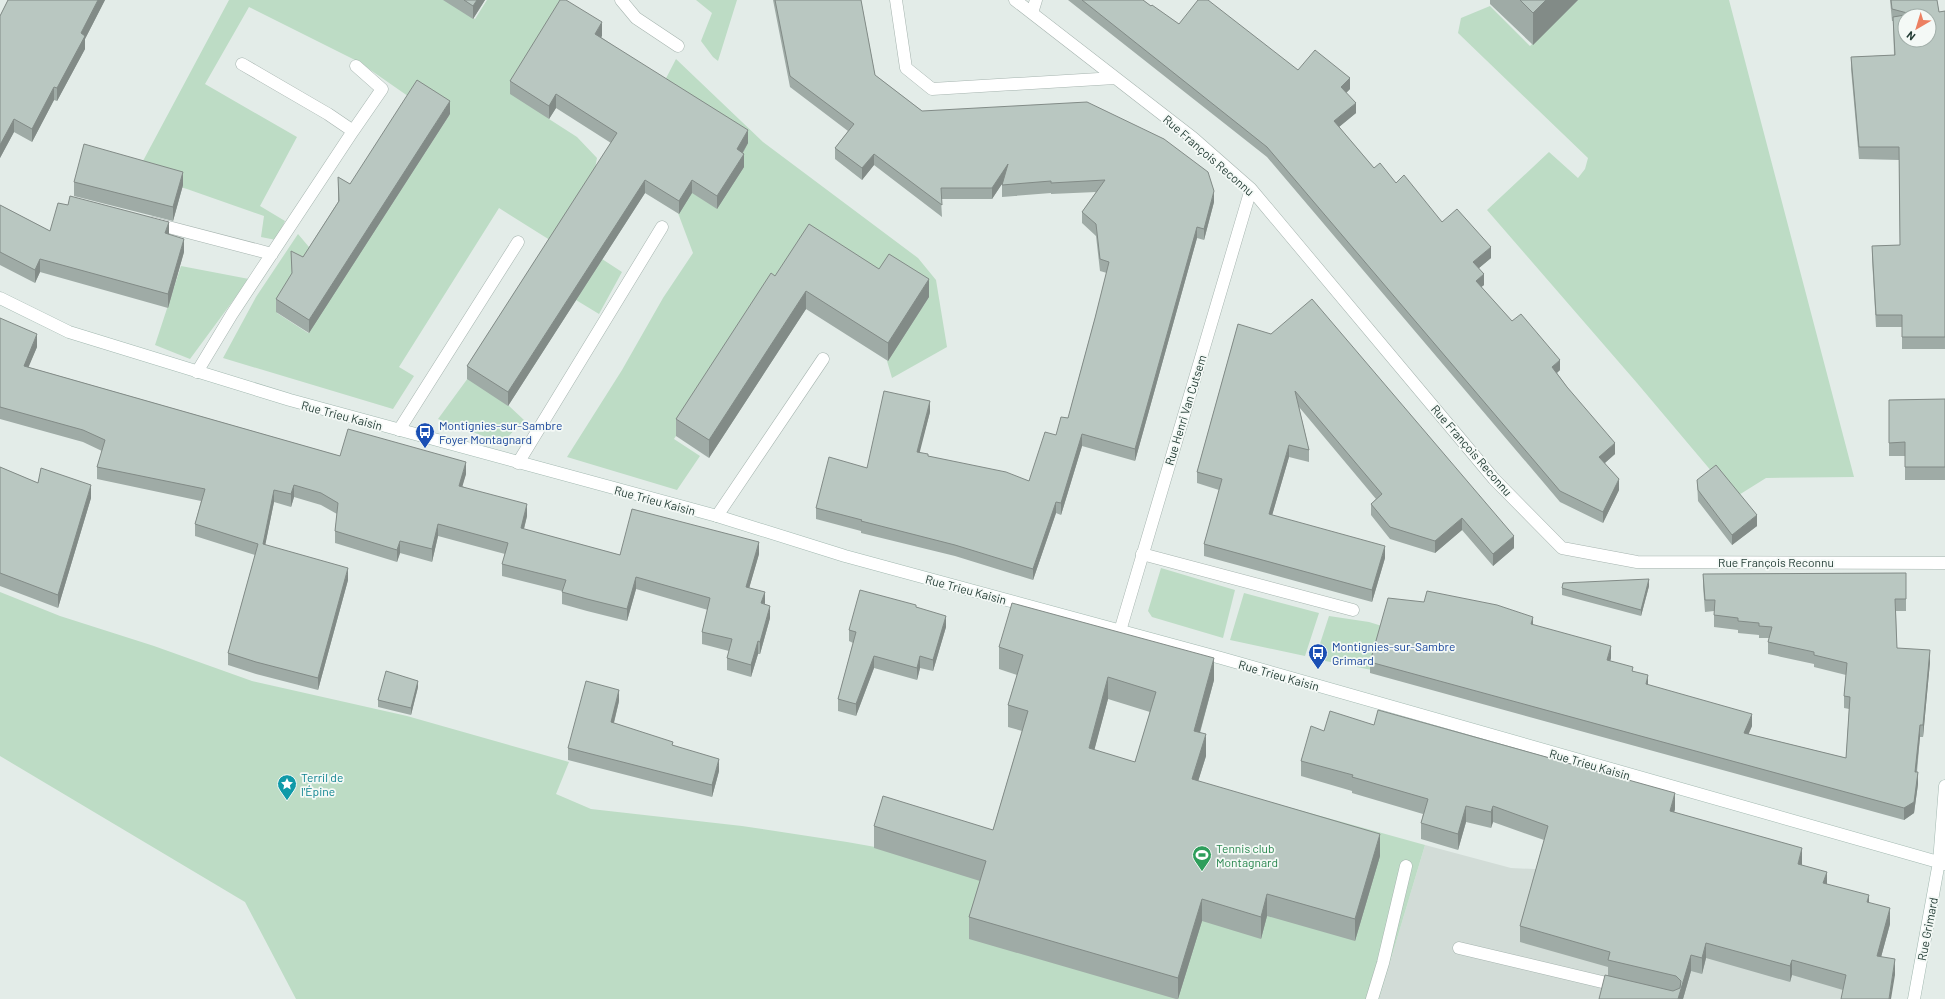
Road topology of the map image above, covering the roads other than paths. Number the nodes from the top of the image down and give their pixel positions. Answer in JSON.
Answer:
{"nodes":[{"id":1,"x":621,"y":0,"type":"edge"},
{"id":2,"x":896,"y":0,"type":"edge"},
{"id":3,"x":1015,"y":0,"type":"edge"},
{"id":4,"x":1036,"y":0,"type":"edge"},
{"id":5,"x":1032,"y":13,"type":"junction"},
{"id":6,"x":678,"y":46,"type":"dead end"},
{"id":7,"x":242,"y":64,"type":"dead end"},
{"id":8,"x":356,"y":66,"type":"dead end"},
{"id":9,"x":1115,"y":78,"type":"junction"},
{"id":10,"x":353,"y":131,"type":"junction"},
{"id":11,"x":1251,"y":190,"type":"junction"},
{"id":12,"x":143,"y":221,"type":"edge"},
{"id":13,"x":662,"y":227,"type":"dead end"},
{"id":14,"x":518,"y":242,"type":"dead end"},
{"id":15,"x":272,"y":254,"type":"junction"},
{"id":16,"x":0,"y":298,"type":"edge"},
{"id":17,"x":823,"y":359,"type":"dead end"},
{"id":18,"x":197,"y":372,"type":"junction"},
{"id":19,"x":399,"y":430,"type":"junction"},
{"id":20,"x":518,"y":463,"type":"junction"},
{"id":21,"x":717,"y":516,"type":"junction"},
{"id":22,"x":1142,"y":554,"type":"junction"},
{"id":23,"x":1945,"y":563,"type":"edge"},
{"id":24,"x":1353,"y":610,"type":"dead end"},
{"id":25,"x":1120,"y":631,"type":"junction"},
{"id":26,"x":1945,"y":786,"type":"edge"},
{"id":27,"x":1942,"y":863,"type":"edge"},
{"id":28,"x":1406,"y":866,"type":"dead end"},
{"id":29,"x":1459,"y":948,"type":"dead end"},
{"id":30,"x":1628,"y":988,"type":"edge"},
{"id":31,"x":1372,"y":999,"type":"edge"},
{"id":32,"x":1914,"y":999,"type":"edge"}],
"edges":[{"from":1,"to":6,"type":"street"},
{"from":2,"to":9,"type":"street"},
{"from":3,"to":5,"type":"street","name":"Rue François Reconnu"},
{"from":4,"to":5,"type":"street"},
{"from":5,"to":9,"type":"street","name":"Rue François Reconnu"},
{"from":7,"to":10,"type":"street"},
{"from":8,"to":10,"type":"street"},
{"from":9,"to":11,"type":"street","name":"Rue François Reconnu"},
{"from":10,"to":15,"type":"street"},
{"from":11,"to":22,"type":"street","name":"Rue Henri Van Cutsem"},
{"from":11,"to":23,"type":"street","name":"Rue François Reconnu"},
{"from":12,"to":15,"type":"street"},
{"from":13,"to":20,"type":"street"},
{"from":14,"to":19,"type":"street"},
{"from":15,"to":18,"type":"street"},
{"from":16,"to":18,"type":"street","name":"Rue Trieu Kaisin"},
{"from":17,"to":21,"type":"street"},
{"from":18,"to":19,"type":"street","name":"Rue Trieu Kaisin"},
{"from":19,"to":20,"type":"street","name":"Rue Trieu Kaisin"},
{"from":20,"to":21,"type":"street","name":"Rue Trieu Kaisin"},
{"from":21,"to":25,"type":"street","name":"Rue Trieu Kaisin"},
{"from":22,"to":24,"type":"street"},
{"from":22,"to":25,"type":"street","name":"Rue Henri Van Cutsem"},
{"from":25,"to":27,"type":"street","name":"Rue Trieu Kaisin"},
{"from":26,"to":27,"type":"street","name":"Rue Grimard"},
{"from":27,"to":32,"type":"street","name":"Rue Grimard"},
{"from":28,"to":31,"type":"street"},
{"from":29,"to":30,"type":"street"}]}
